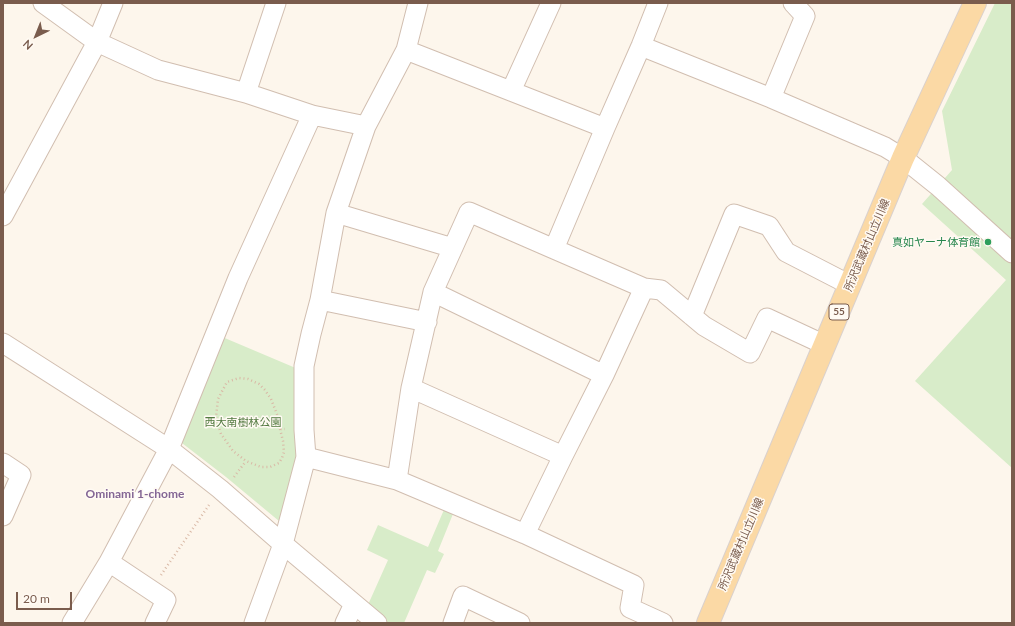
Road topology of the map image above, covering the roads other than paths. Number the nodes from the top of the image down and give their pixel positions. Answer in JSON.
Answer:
{"nodes":[{"id":1,"x":44,"y":3,"type":"edge"},
{"id":2,"x":113,"y":3,"type":"edge"},
{"id":3,"x":276,"y":3,"type":"edge"},
{"id":4,"x":418,"y":3,"type":"edge"},
{"id":5,"x":551,"y":3,"type":"edge"},
{"id":6,"x":792,"y":3,"type":"edge"},
{"id":7,"x":975,"y":3,"type":"edge"},
{"id":8,"x":651,"y":5,"type":"edge"},
{"id":9,"x":97,"y":42,"type":"junction"},
{"id":10,"x":642,"y":46,"type":"junction"},
{"id":11,"x":406,"y":50,"type":"junction"},
{"id":12,"x":512,"y":91,"type":"junction"},
{"id":13,"x":246,"y":93,"type":"junction"},
{"id":14,"x":771,"y":98,"type":"junction"},
{"id":15,"x":312,"y":115,"type":"junction"},
{"id":16,"x":366,"y":126,"type":"junction"},
{"id":17,"x":605,"y":128,"type":"junction"},
{"id":18,"x":903,"y":158,"type":"junction"},
{"id":19,"x":336,"y":213,"type":"junction"},
{"id":20,"x":3,"y":216,"type":"edge"},
{"id":21,"x":453,"y":248,"type":"junction"},
{"id":22,"x":554,"y":249,"type":"junction"},
{"id":23,"x":1012,"y":253,"type":"edge"},
{"id":24,"x":850,"y":285,"type":"junction"},
{"id":25,"x":644,"y":288,"type":"junction"},
{"id":26,"x":433,"y":292,"type":"junction"},
{"id":27,"x":320,"y":300,"type":"junction"},
{"id":28,"x":692,"y":316,"type":"junction"},
{"id":29,"x":427,"y":322,"type":"junction"},
{"id":30,"x":3,"y":343,"type":"edge"},
{"id":31,"x":825,"y":345,"type":"junction"},
{"id":32,"x":604,"y":375,"type":"junction"},
{"id":33,"x":411,"y":388,"type":"junction"},
{"id":34,"x":168,"y":449,"type":"junction"},
{"id":35,"x":563,"y":456,"type":"junction"},
{"id":36,"x":306,"y":457,"type":"junction"},
{"id":37,"x":3,"y":463,"type":"edge"},
{"id":38,"x":397,"y":480,"type":"junction"},
{"id":39,"x":3,"y":516,"type":"edge"},
{"id":40,"x":525,"y":534,"type":"junction"},
{"id":41,"x":283,"y":544,"type":"junction"},
{"id":42,"x":109,"y":562,"type":"junction"},
{"id":43,"x":354,"y":604,"type":"junction"},
{"id":44,"x":72,"y":623,"type":"edge"},
{"id":45,"x":155,"y":623,"type":"edge"},
{"id":46,"x":254,"y":623,"type":"edge"},
{"id":47,"x":345,"y":623,"type":"edge"},
{"id":48,"x":377,"y":623,"type":"edge"},
{"id":49,"x":453,"y":623,"type":"edge"},
{"id":50,"x":520,"y":623,"type":"edge"},
{"id":51,"x":663,"y":623,"type":"edge"},
{"id":52,"x":708,"y":623,"type":"edge"}],
"edges":[{"from":1,"to":9,"type":"street"},
{"from":2,"to":9,"type":"street"},
{"from":3,"to":13,"type":"street"},
{"from":4,"to":11,"type":"street"},
{"from":5,"to":12,"type":"street"},
{"from":6,"to":14,"type":"street"},
{"from":7,"to":18,"type":"main road","name":"所沢武蔵村山立川線","number":"55"},
{"from":8,"to":10,"type":"street"},
{"from":9,"to":13,"type":"street"},
{"from":9,"to":20,"type":"street"},
{"from":10,"to":14,"type":"street"},
{"from":10,"to":17,"type":"street"},
{"from":11,"to":12,"type":"street"},
{"from":11,"to":16,"type":"street"},
{"from":12,"to":17,"type":"street"},
{"from":13,"to":15,"type":"street"},
{"from":14,"to":18,"type":"street"},
{"from":15,"to":16,"type":"street"},
{"from":15,"to":34,"type":"street"},
{"from":16,"to":19,"type":"street"},
{"from":17,"to":22,"type":"street"},
{"from":18,"to":23,"type":"street"},
{"from":18,"to":24,"type":"main road","name":"所沢武蔵村山立川線","number":"55"},
{"from":19,"to":21,"type":"street"},
{"from":19,"to":27,"type":"street"},
{"from":21,"to":22,"type":"street"},
{"from":21,"to":26,"type":"street"},
{"from":22,"to":25,"type":"street"},
{"from":24,"to":28,"type":"street"},
{"from":24,"to":31,"type":"main road","name":"所沢武蔵村山立川線","number":"55"},
{"from":25,"to":28,"type":"street"},
{"from":25,"to":32,"type":"street"},
{"from":26,"to":29,"type":"street"},
{"from":26,"to":32,"type":"street"},
{"from":27,"to":29,"type":"street"},
{"from":27,"to":36,"type":"street"},
{"from":28,"to":31,"type":"street"},
{"from":29,"to":33,"type":"street"},
{"from":30,"to":34,"type":"street"},
{"from":31,"to":52,"type":"main road","name":"所沢武蔵村山立川線","number":"55"},
{"from":32,"to":35,"type":"street"},
{"from":33,"to":35,"type":"street"},
{"from":33,"to":38,"type":"street"},
{"from":34,"to":41,"type":"street"},
{"from":34,"to":42,"type":"street"},
{"from":35,"to":40,"type":"street"},
{"from":36,"to":38,"type":"street"},
{"from":36,"to":41,"type":"street"},
{"from":37,"to":39,"type":"street"},
{"from":38,"to":40,"type":"street"},
{"from":40,"to":51,"type":"street"},
{"from":41,"to":43,"type":"street"},
{"from":41,"to":46,"type":"street"},
{"from":42,"to":44,"type":"street"},
{"from":42,"to":45,"type":"street"},
{"from":43,"to":47,"type":"street"},
{"from":43,"to":48,"type":"street"},
{"from":49,"to":50,"type":"street"}]}
